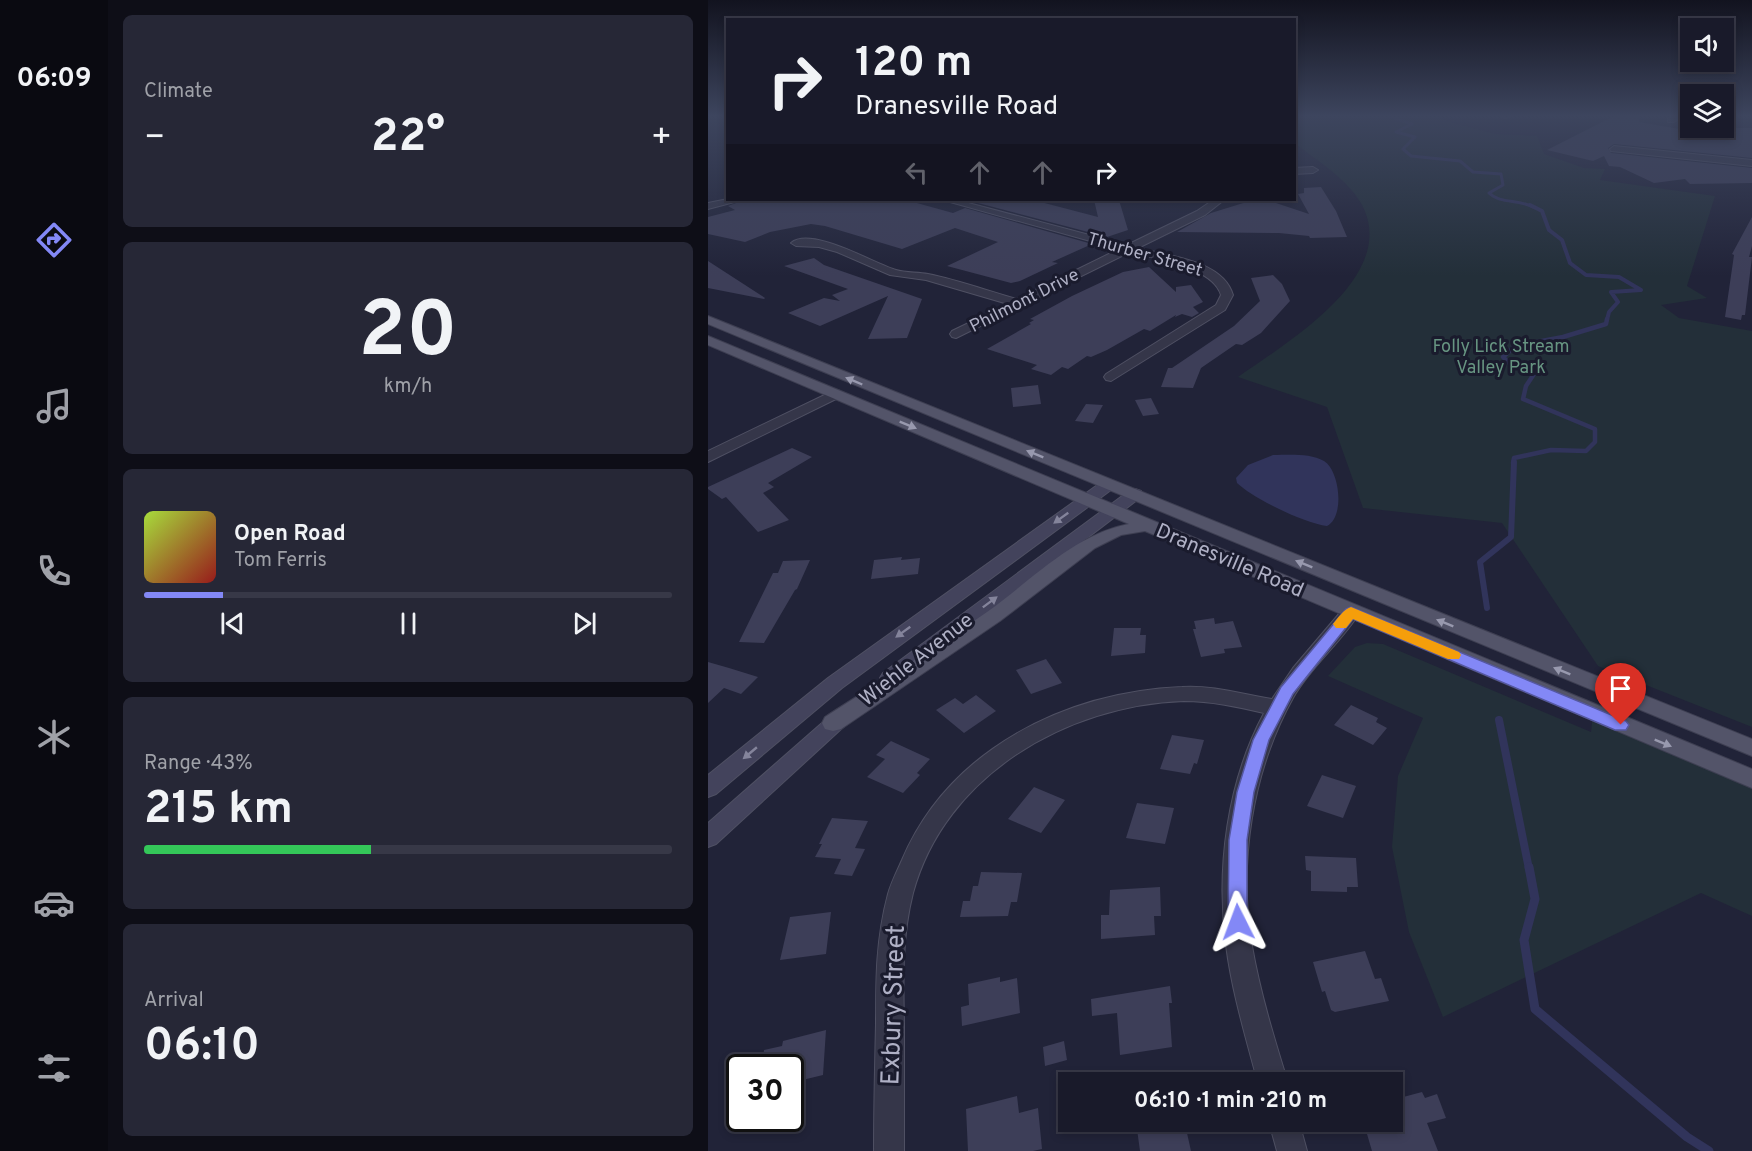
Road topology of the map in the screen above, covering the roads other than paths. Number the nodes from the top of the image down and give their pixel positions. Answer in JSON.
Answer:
{"nodes":[{"id":1,"x":1313,"y":170,"type":"dead end"},
{"id":2,"x":1296,"y":171,"type":"edge"},
{"id":3,"x":732,"y":201,"type":"edge"},
{"id":4,"x":952,"y":201,"type":"edge"},
{"id":5,"x":1218,"y":201,"type":"edge"},
{"id":6,"x":708,"y":206,"type":"edge"},
{"id":7,"x":796,"y":243,"type":"dead end"},
{"id":8,"x":1128,"y":249,"type":"junction"},
{"id":9,"x":1018,"y":303,"type":"junction"},
{"id":10,"x":708,"y":320,"type":"edge"},
{"id":11,"x":956,"y":334,"type":"dead end"},
{"id":12,"x":708,"y":340,"type":"edge"},
{"id":13,"x":1111,"y":377,"type":"dead end"},
{"id":14,"x":835,"y":394,"type":"junction"},
{"id":15,"x":708,"y":457,"type":"edge"},
{"id":16,"x":1109,"y":484,"type":"junction"},
{"id":17,"x":1135,"y":494,"type":"junction"},
{"id":18,"x":1087,"y":499,"type":"junction"},
{"id":19,"x":1113,"y":510,"type":"junction"},
{"id":20,"x":1148,"y":525,"type":"junction"},
{"id":21,"x":1351,"y":612,"type":"junction"},
{"id":22,"x":1276,"y":708,"type":"junction"},
{"id":23,"x":833,"y":723,"type":"junction"},
{"id":24,"x":1752,"y":748,"type":"edge"},
{"id":25,"x":1752,"y":779,"type":"edge"},
{"id":26,"x":708,"y":788,"type":"edge"},
{"id":27,"x":708,"y":837,"type":"edge"},
{"id":28,"x":1270,"y":1072,"type":"edge"},
{"id":29,"x":1287,"y":1132,"type":"edge"},
{"id":30,"x":889,"y":1151,"type":"edge"},
{"id":31,"x":1292,"y":1151,"type":"edge"}],
"edges":[{"from":1,"to":2,"type":"street"},
{"from":3,"to":6,"type":"street"},
{"from":4,"to":8,"type":"street","name":"Thurber Street"},
{"from":5,"to":8,"type":"street","name":"Philmont Drive"},
{"from":7,"to":9,"type":"street"},
{"from":8,"to":9,"type":"street","name":"Philmont Drive"},
{"from":8,"to":13,"type":"street","name":"Thurber Street"},
{"from":9,"to":11,"type":"street","name":"Philmont Drive"},
{"from":16,"to":10,"type":"main road","name":"Dranesville Road","one_way":true},
{"from":12,"to":14,"type":"main road","name":"Dranesville Road"},
{"from":14,"to":15,"type":"street"},
{"from":14,"to":18,"type":"main road","name":"Dranesville Road","one_way":true},
{"from":16,"to":17,"type":"main road","name":"Dranesville Road"},
{"from":16,"to":18,"type":"main road","name":"Wiehle Avenue"},
{"from":17,"to":19,"type":"main road","name":"Wiehle Avenue"},
{"from":24,"to":17,"type":"main road","name":"Dranesville Road","one_way":true},
{"from":18,"to":19,"type":"main road","name":"Dranesville Road"},
{"from":18,"to":26,"type":"main road","name":"Wiehle Avenue","one_way":true},
{"from":19,"to":20,"type":"main road","name":"Dranesville Road"},
{"from":23,"to":19,"type":"main road","name":"Wiehle Avenue","one_way":true},
{"from":20,"to":21,"type":"main road","name":"Dranesville Road"},
{"from":20,"to":23,"type":"main road"},
{"from":21,"to":22,"type":"street"},
{"from":21,"to":25,"type":"main road","name":"Dranesville Road","one_way":true},
{"from":22,"to":28,"type":"street"},
{"from":22,"to":30,"type":"street","name":"Exbury Street"},
{"from":23,"to":27,"type":"main road","name":"Wiehle Avenue"},
{"from":29,"to":31,"type":"street"}]}
